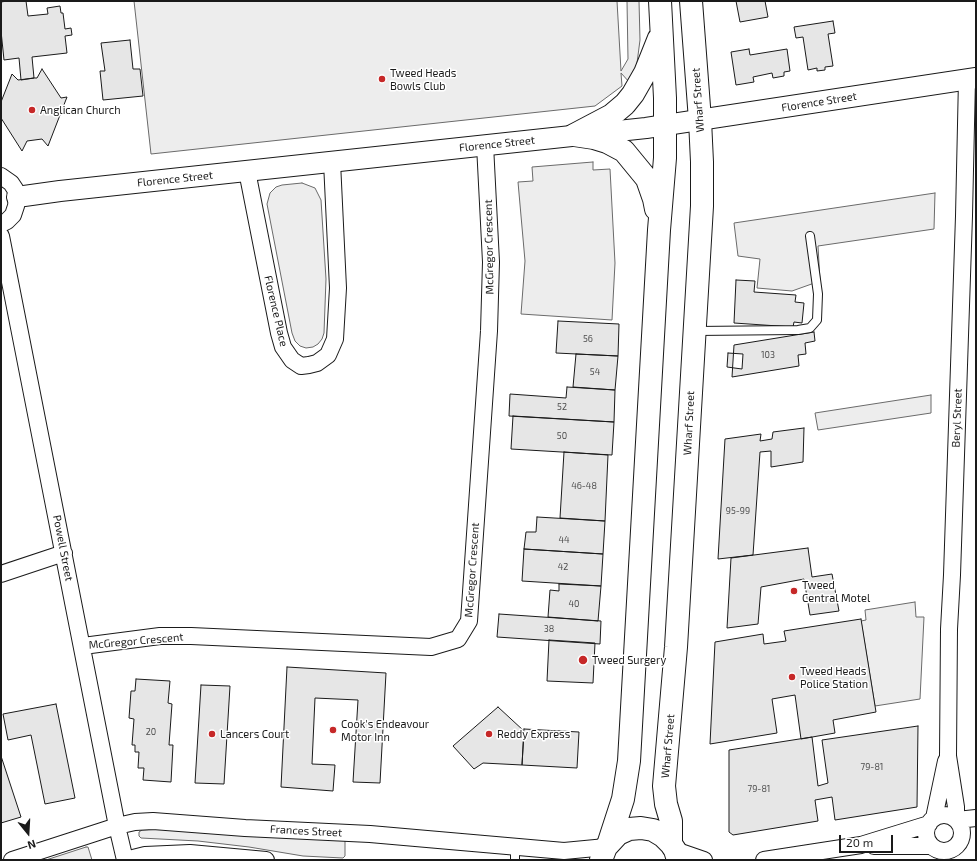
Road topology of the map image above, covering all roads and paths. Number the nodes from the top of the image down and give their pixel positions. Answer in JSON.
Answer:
{"nodes":[{"id":1,"x":660,"y":1,"type":"edge"},
{"id":2,"x":691,"y":1,"type":"edge"},
{"id":3,"x":662,"y":29,"type":"junction"},
{"id":4,"x":972,"y":78,"type":"edge"},
{"id":5,"x":700,"y":120,"type":"junction"},
{"id":6,"x":665,"y":125,"type":"junction"},
{"id":7,"x":574,"y":135,"type":"junction"},
{"id":8,"x":486,"y":145,"type":"junction"},
{"id":9,"x":332,"y":162,"type":"junction"},
{"id":10,"x":247,"y":171,"type":"junction"},
{"id":11,"x":1,"y":176,"type":"edge"},
{"id":12,"x":17,"y":198,"type":"junction"},
{"id":13,"x":1,"y":224,"type":"edge"},
{"id":14,"x":659,"y":230,"type":"junction"},
{"id":15,"x":1,"y":236,"type":"edge"},
{"id":16,"x":810,"y":236,"type":"dead end"},
{"id":17,"x":695,"y":331,"type":"junction"},
{"id":18,"x":64,"y":553,"type":"junction"},
{"id":19,"x":1,"y":574,"type":"edge"},
{"id":20,"x":83,"y":646,"type":"junction"},
{"id":21,"x":948,"y":756,"type":"junction"},
{"id":22,"x":976,"y":818,"type":"edge"},
{"id":23,"x":956,"y":819,"type":"junction"},
{"id":24,"x":931,"y":821,"type":"junction"},
{"id":25,"x":117,"y":826,"type":"junction"},
{"id":26,"x":976,"y":837,"type":"edge"},
{"id":27,"x":861,"y":846,"type":"junction"},
{"id":28,"x":605,"y":849,"type":"edge"},
{"id":29,"x":956,"y":850,"type":"edge"},
{"id":30,"x":932,"y":851,"type":"edge"},
{"id":31,"x":674,"y":852,"type":"edge"},
{"id":32,"x":515,"y":853,"type":"edge"},
{"id":33,"x":12,"y":860,"type":"edge"},
{"id":34,"x":125,"y":860,"type":"edge"},
{"id":35,"x":266,"y":860,"type":"edge"},
{"id":36,"x":704,"y":860,"type":"edge"},
{"id":37,"x":764,"y":860,"type":"edge"}],
"edges":[{"from":1,"to":3,"type":"main road"},
{"from":2,"to":5,"type":"main road","name":"Wharf Street"},
{"from":3,"to":6,"type":"main road"},
{"from":3,"to":7,"type":"main road"},
{"from":4,"to":5,"type":"street","name":"Florence Street"},
{"from":4,"to":21,"type":"street","name":"Beryl Street"},
{"from":5,"to":6,"type":"street","name":"Florence Street"},
{"from":5,"to":17,"type":"main road","name":"Wharf Street"},
{"from":6,"to":7,"type":"street","name":"Florence Street"},
{"from":6,"to":14,"type":"main road"},
{"from":7,"to":8,"type":"street","name":"Florence Street"},
{"from":7,"to":14,"type":"main road"},
{"from":8,"to":9,"type":"street","name":"Florence Street"},
{"from":8,"to":20,"type":"street","name":"McGregor Crescent"},
{"from":9,"to":10,"type":"street","name":"Florence Street"},
{"from":9,"to":10,"type":"street","name":"Florence Place"},
{"from":10,"to":12,"type":"street","name":"Florence Street"},
{"from":11,"to":12,"type":"street"},
{"from":12,"to":13,"type":"street"},
{"from":14,"to":28,"type":"main road"},
{"from":15,"to":18,"type":"street","name":"Powell Street"},
{"from":16,"to":17,"type":"lane"},
{"from":17,"to":31,"type":"main road","name":"Wharf Street"},
{"from":18,"to":19,"type":"street"},
{"from":18,"to":20,"type":"street","name":"Powell Street"},
{"from":20,"to":25,"type":"street","name":"Powell Street"},
{"from":21,"to":23,"type":"street","name":"Beryl Street"},
{"from":21,"to":24,"type":"street","name":"Beryl Street"},
{"from":22,"to":23,"type":"street"},
{"from":23,"to":24,"type":"street"},
{"from":23,"to":29,"type":"street"},
{"from":24,"to":27,"type":"street"},
{"from":24,"to":30,"type":"street"},
{"from":25,"to":32,"type":"street","name":"Frances Street"},
{"from":25,"to":33,"type":"street","name":"Frances Street"},
{"from":25,"to":34,"type":"street","name":"Powell Street"},
{"from":26,"to":29,"type":"street"},
{"from":27,"to":30,"type":"street"},
{"from":27,"to":37,"type":"street"},
{"from":28,"to":31,"type":"main road"},
{"from":28,"to":32,"type":"street","name":"Frances Street"},
{"from":29,"to":30,"type":"street"},
{"from":31,"to":36,"type":"street"},
{"from":34,"to":35,"type":"street"}]}
